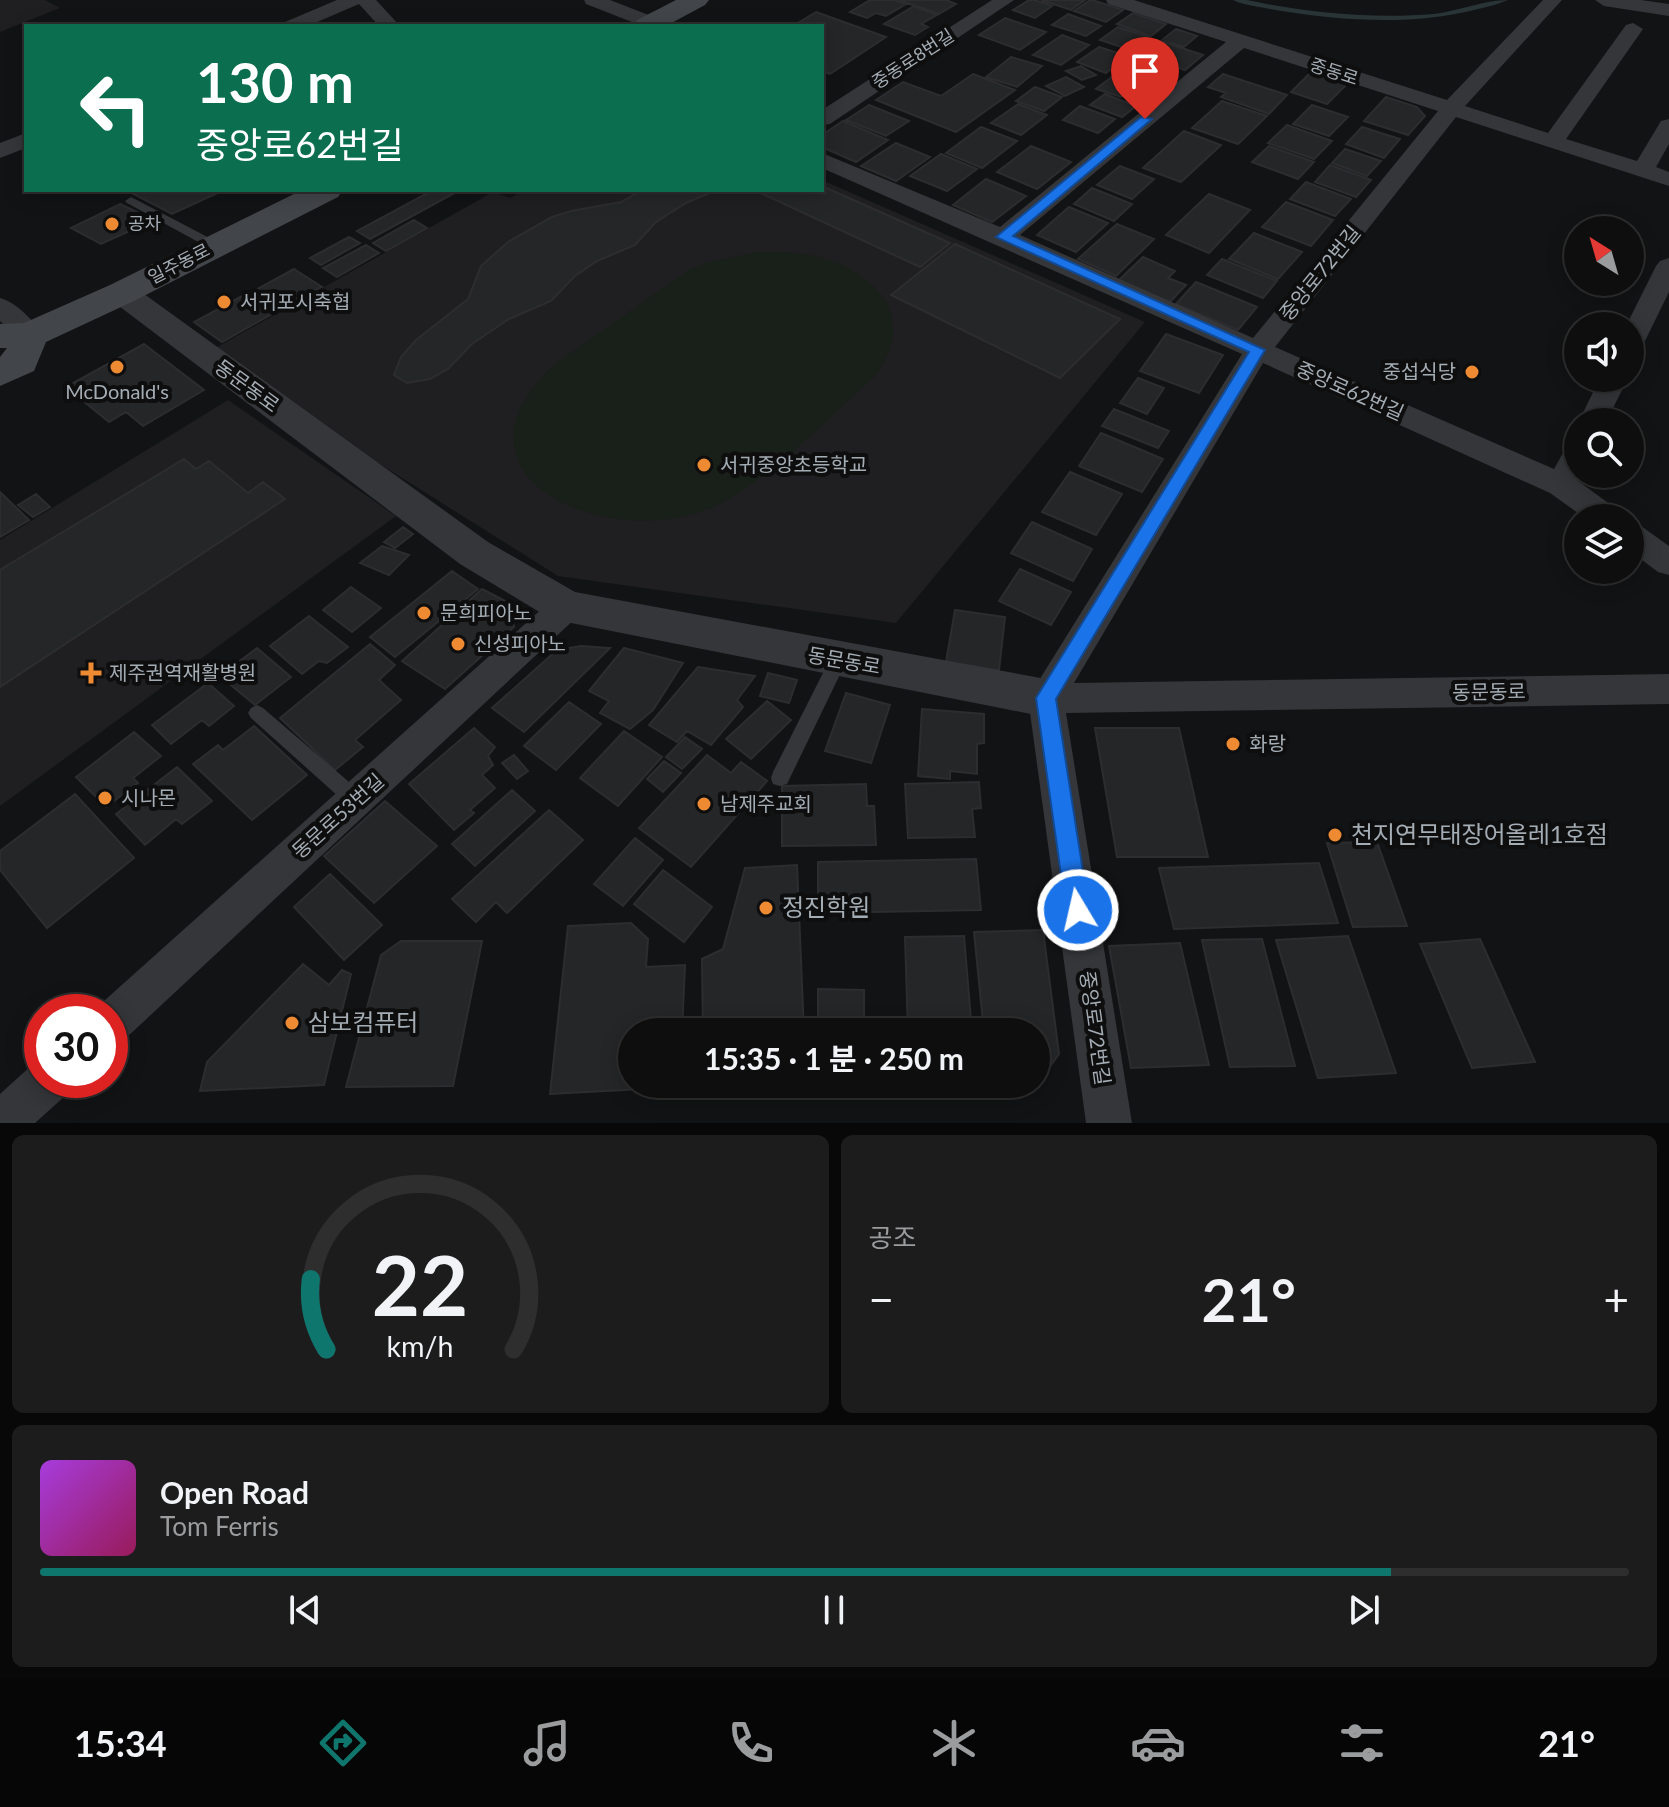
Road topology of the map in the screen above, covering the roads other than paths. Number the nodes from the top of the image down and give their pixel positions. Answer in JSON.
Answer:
{"nodes":[{"id":1,"x":353,"y":0,"type":"edge"},
{"id":2,"x":366,"y":0,"type":"edge"},
{"id":3,"x":593,"y":0,"type":"edge"},
{"id":4,"x":696,"y":0,"type":"edge"},
{"id":5,"x":1005,"y":0,"type":"edge"},
{"id":6,"x":1115,"y":0,"type":"edge"},
{"id":7,"x":1553,"y":0,"type":"edge"},
{"id":8,"x":1604,"y":0,"type":"edge"},
{"id":9,"x":1669,"y":10,"type":"edge"},
{"id":10,"x":297,"y":24,"type":"edge"},
{"id":11,"x":388,"y":24,"type":"edge"},
{"id":12,"x":649,"y":24,"type":"edge"},
{"id":13,"x":1633,"y":29,"type":"dead end"},
{"id":14,"x":1240,"y":41,"type":"junction"},
{"id":15,"x":1451,"y":109,"type":"junction"},
{"id":16,"x":824,"y":118,"type":"edge"},
{"id":17,"x":1669,"y":126,"type":"edge"},
{"id":18,"x":24,"y":141,"type":"edge"},
{"id":19,"x":1553,"y":142,"type":"junction"},
{"id":20,"x":0,"y":151,"type":"edge"},
{"id":21,"x":824,"y":161,"type":"edge"},
{"id":22,"x":1642,"y":171,"type":"junction"},
{"id":23,"x":1669,"y":179,"type":"edge"},
{"id":24,"x":313,"y":192,"type":"edge"},
{"id":25,"x":131,"y":201,"type":"dead end"},
{"id":26,"x":1003,"y":237,"type":"junction"},
{"id":27,"x":215,"y":246,"type":"junction"},
{"id":28,"x":1669,"y":266,"type":"edge"},
{"id":29,"x":122,"y":293,"type":"junction"},
{"id":30,"x":0,"y":306,"type":"edge"},
{"id":31,"x":1644,"y":317,"type":"edge"},
{"id":32,"x":15,"y":335,"type":"edge"},
{"id":33,"x":1258,"y":350,"type":"junction"},
{"id":34,"x":0,"y":373,"type":"edge"},
{"id":35,"x":1564,"y":479,"type":"edge"},
{"id":36,"x":1561,"y":485,"type":"junction"},
{"id":37,"x":1587,"y":504,"type":"edge"},
{"id":38,"x":1644,"y":544,"type":"edge"},
{"id":39,"x":1669,"y":563,"type":"edge"},
{"id":40,"x":566,"y":607,"type":"junction"},
{"id":41,"x":838,"y":660,"type":"junction"},
{"id":42,"x":1669,"y":689,"type":"edge"},
{"id":43,"x":1046,"y":698,"type":"junction"},
{"id":44,"x":257,"y":713,"type":"dead end"},
{"id":45,"x":780,"y":778,"type":"dead end"},
{"id":46,"x":356,"y":800,"type":"junction"},
{"id":47,"x":128,"y":1008,"type":"edge"},
{"id":48,"x":29,"y":1098,"type":"edge"},
{"id":49,"x":2,"y":1123,"type":"edge"},
{"id":50,"x":1109,"y":1123,"type":"edge"}],
"edges":[{"from":1,"to":10,"type":"street"},
{"from":2,"to":11,"type":"street"},
{"from":3,"to":12,"type":"street"},
{"from":4,"to":12,"type":"main road"},
{"from":5,"to":16,"type":"street","name":"중동로8번길"},
{"from":6,"to":14,"type":"street","name":"중동로"},
{"from":7,"to":15,"type":"street","name":"중앙로72번길"},
{"from":8,"to":9,"type":"street"},
{"from":13,"to":19,"type":"street"},
{"from":14,"to":15,"type":"street","name":"중동로"},
{"from":14,"to":26,"type":"street"},
{"from":15,"to":19,"type":"street","name":"중동로"},
{"from":15,"to":33,"type":"street","name":"중앙로72번길"},
{"from":17,"to":22,"type":"street"},
{"from":18,"to":20,"type":"street"},
{"from":19,"to":22,"type":"street","name":"중동로"},
{"from":21,"to":26,"type":"street","name":"중앙로62번길"},
{"from":22,"to":23,"type":"street","name":"중동로"},
{"from":24,"to":27,"type":"main road","name":"일주동로"},
{"from":25,"to":27,"type":"lane"},
{"from":26,"to":33,"type":"street","name":"중앙로62번길"},
{"from":27,"to":29,"type":"main road","name":"일주동로"},
{"from":28,"to":31,"type":"street"},
{"from":29,"to":32,"type":"main road","name":"일주동로"},
{"from":29,"to":40,"type":"street","name":"동문동로"},
{"from":30,"to":32,"type":"street"},
{"from":32,"to":34,"type":"main road"},
{"from":33,"to":36,"type":"street","name":"중앙로62번길"},
{"from":33,"to":43,"type":"street","name":"중앙로72번길"},
{"from":35,"to":36,"type":"street"},
{"from":36,"to":37,"type":"street","name":"중앙로62번길"},
{"from":38,"to":39,"type":"street"},
{"from":40,"to":41,"type":"street","name":"동문동로"},
{"from":40,"to":46,"type":"street","name":"동문로53번길"},
{"from":41,"to":43,"type":"street","name":"동문동로"},
{"from":41,"to":45,"type":"lane"},
{"from":42,"to":43,"type":"street","name":"동문동로"},
{"from":43,"to":50,"type":"street","name":"중앙로72번길"},
{"from":44,"to":46,"type":"lane"},
{"from":46,"to":47,"type":"street","name":"동문로53번길"},
{"from":48,"to":49,"type":"street"}]}
